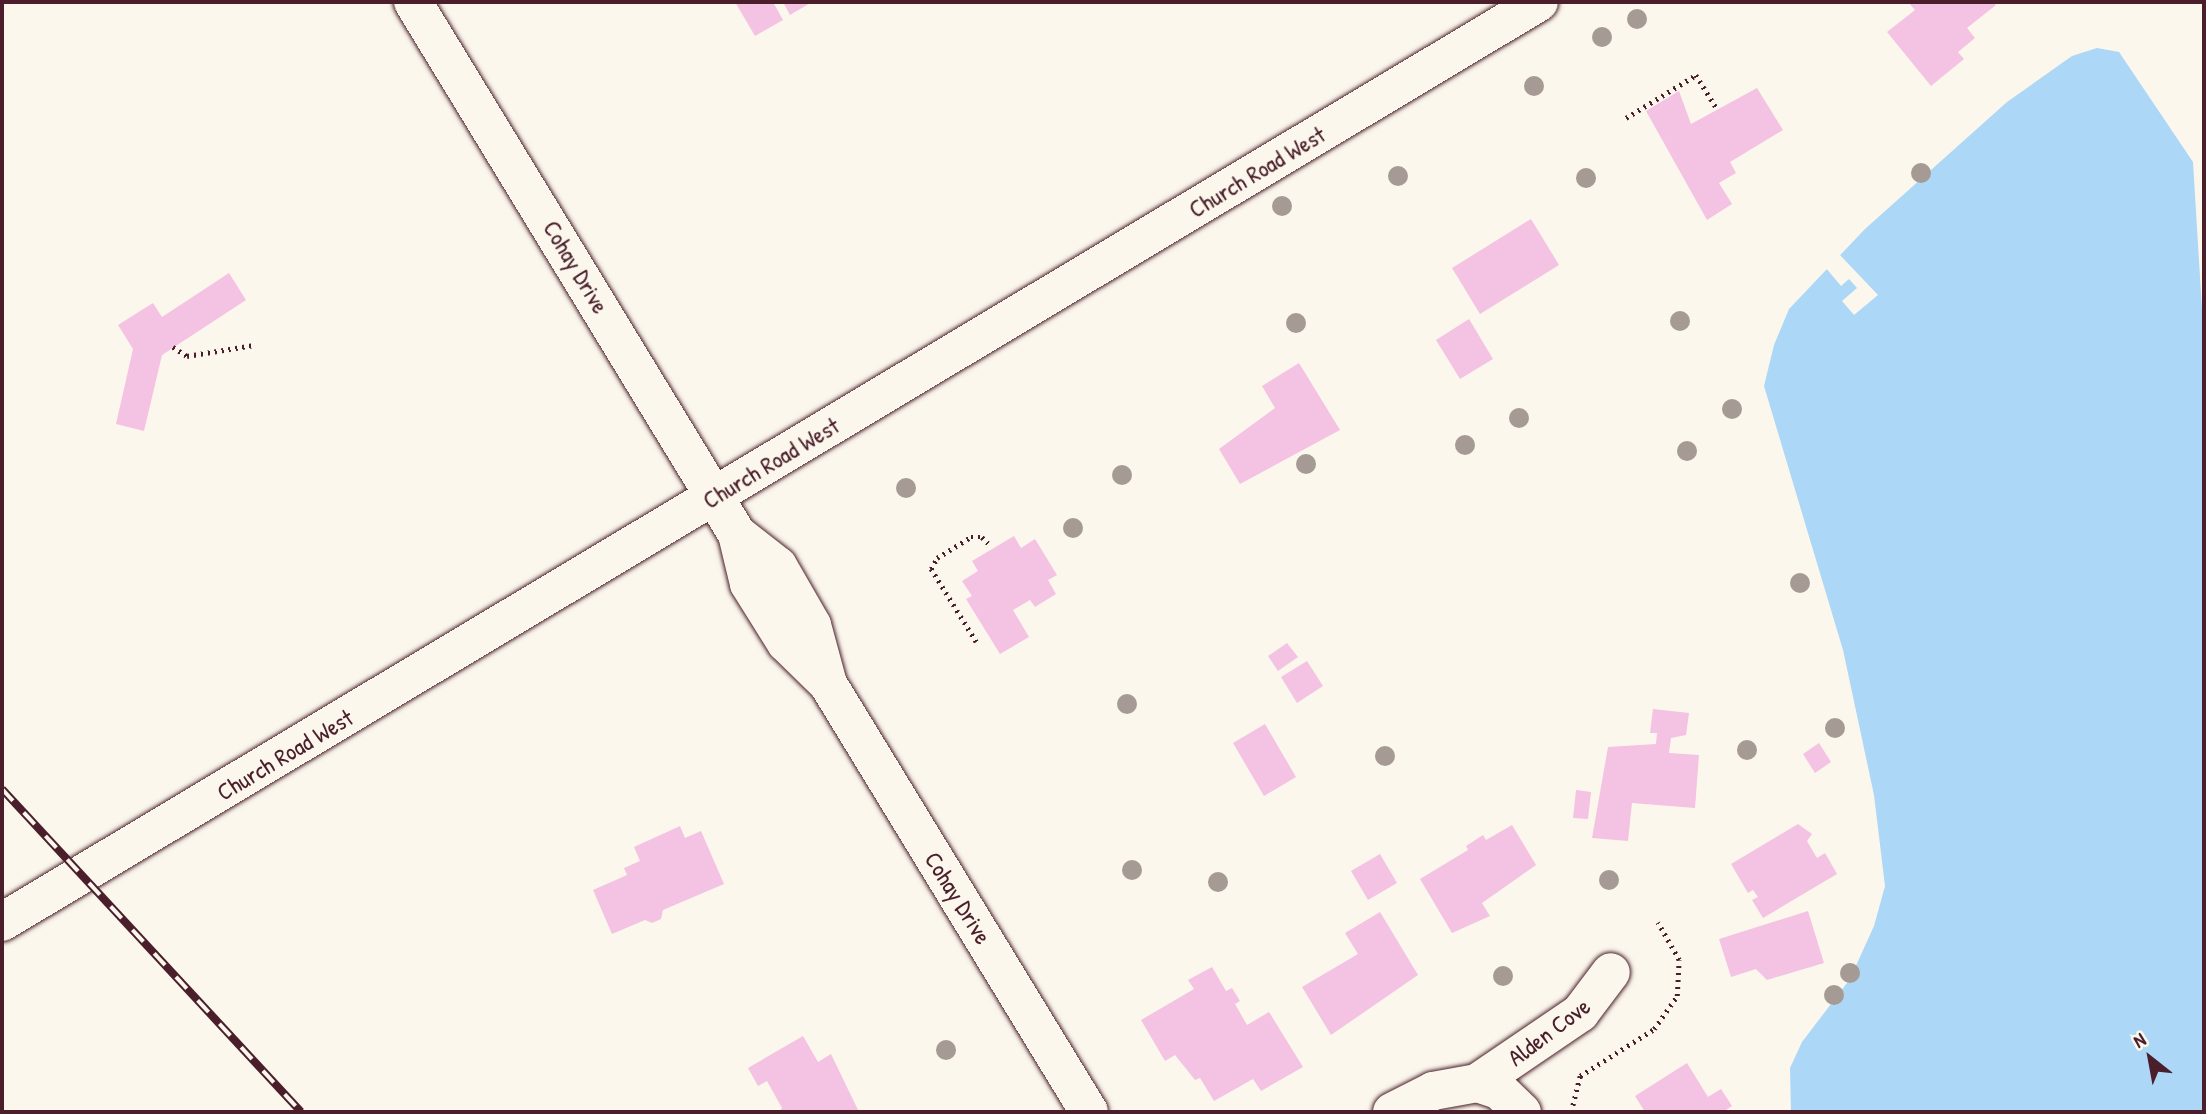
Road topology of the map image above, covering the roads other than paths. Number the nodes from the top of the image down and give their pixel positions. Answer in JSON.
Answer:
{"nodes":[{"id":1,"x":413,"y":2,"type":"edge"},
{"id":2,"x":1539,"y":2,"type":"edge"},
{"id":3,"x":714,"y":497,"type":"junction"},
{"id":4,"x":2,"y":922,"type":"edge"},
{"id":5,"x":1611,"y":972,"type":"dead end"},
{"id":6,"x":1477,"y":1083,"type":"junction"},
{"id":7,"x":1089,"y":1112,"type":"edge"},
{"id":8,"x":1392,"y":1112,"type":"edge"},
{"id":9,"x":1521,"y":1112,"type":"edge"}],
"edges":[{"from":1,"to":3,"type":"street","name":"Cohay Drive"},
{"from":2,"to":3,"type":"street","name":"Church Road West"},
{"from":3,"to":4,"type":"street","name":"Church Road West"},
{"from":3,"to":7,"type":"street","name":"Cohay Drive"},
{"from":5,"to":6,"type":"street","name":"Alden Cove"},
{"from":6,"to":8,"type":"street"},
{"from":6,"to":9,"type":"street"}]}
